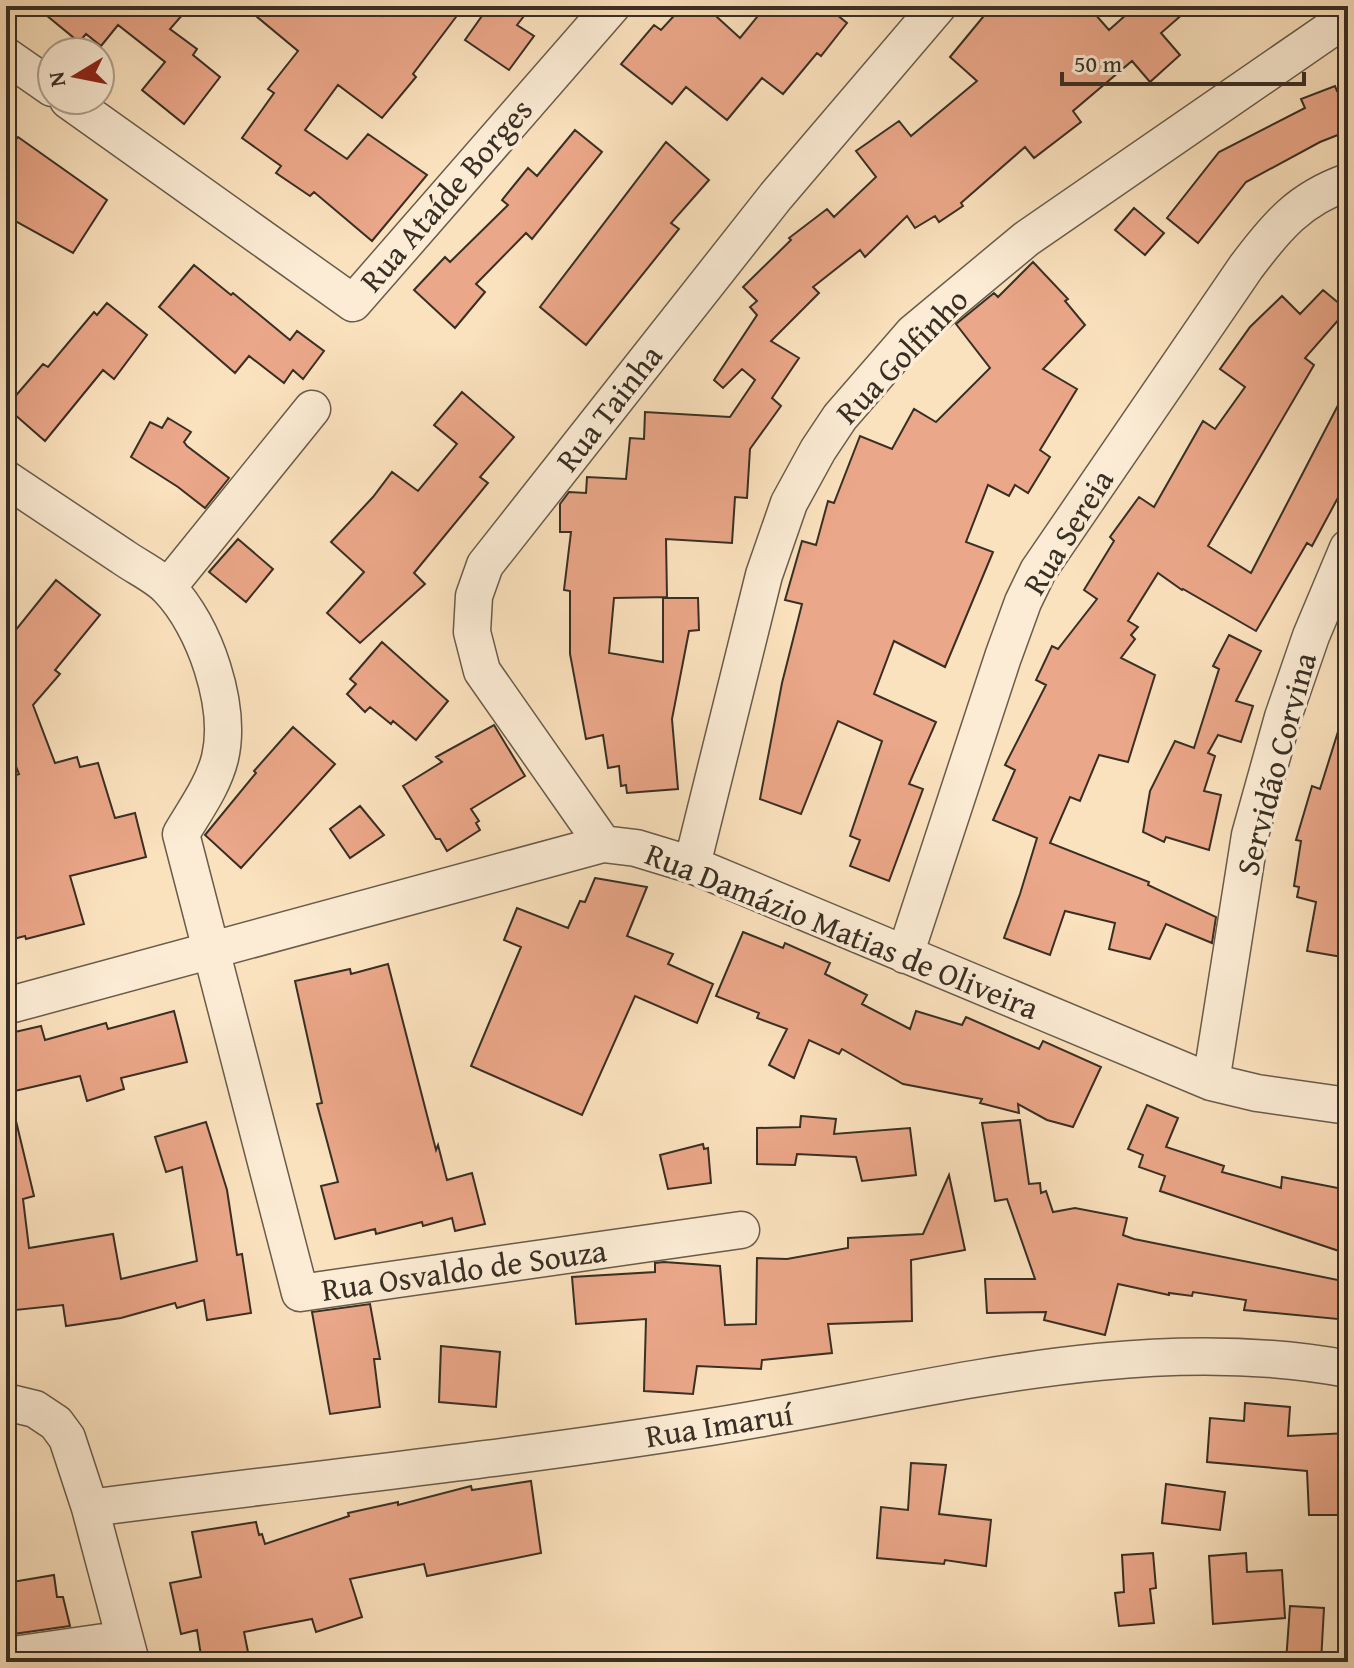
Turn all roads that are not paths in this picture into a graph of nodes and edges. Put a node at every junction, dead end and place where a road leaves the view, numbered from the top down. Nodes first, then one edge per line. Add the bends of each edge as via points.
1 (612, 6) edge
2 (938, 6) edge
3 (1348, 17) edge
4 (6, 56) edge
5 (36, 77) edge
6 (90, 116) edge
7 (1348, 182) edge
8 (312, 409) dead end
9 (6, 479) edge
10 (1348, 548) edge
11 (168, 587) junction
12 (603, 844) junction
13 (692, 865) junction
14 (211, 951) junction
15 (905, 955) junction
16 (6, 1006) edge
17 (1211, 1082) junction
18 (1348, 1106) edge
19 (741, 1230) dead end
20 (1348, 1369) edge
21 (6, 1402) edge
22 (90, 1508) junction
23 (128, 1651) edge
24 (6, 1656) edge

1 - 6 street, Rua Ataíde Borges via 353,303
2 - 12 street, Rua Tainha via 776,196 485,565 474,596 472,632 482,671
3 - 13 street, Rua Golfinho via 1015,247 913,333 840,417 789,503 764,575
4 - 5 street
7 - 15 street, Rua Sereia via 1303,204 1277,226 1038,571 1003,657
8 - 11 street
9 - 11 street
10 - 17 street, Servidão Corvina via 1283,717 1250,835
11 - 14 street via 206,650 218,688 220,758 181,834
12 - 13 street, Rua Damázio Matias de Oliveira
12 - 14 street, Rua Damázio Matias de Oliveira
13 - 15 street, Rua Damázio Matias de Oliveira
14 - 16 street, Rua Damázio Matias de Oliveira
14 - 19 street, Rua Osvaldo de Souza via 300,1293
15 - 17 street, Rua Damázio Matias de Oliveira
17 - 18 street, Rua Damázio Matias de Oliveira
20 - 22 street, Rua Imaruí via 1215,1357 1101,1362 978,1378 661,1435
21 - 22 street via 35,1409 56,1423 67,1438
22 - 23 street
23 - 24 street

